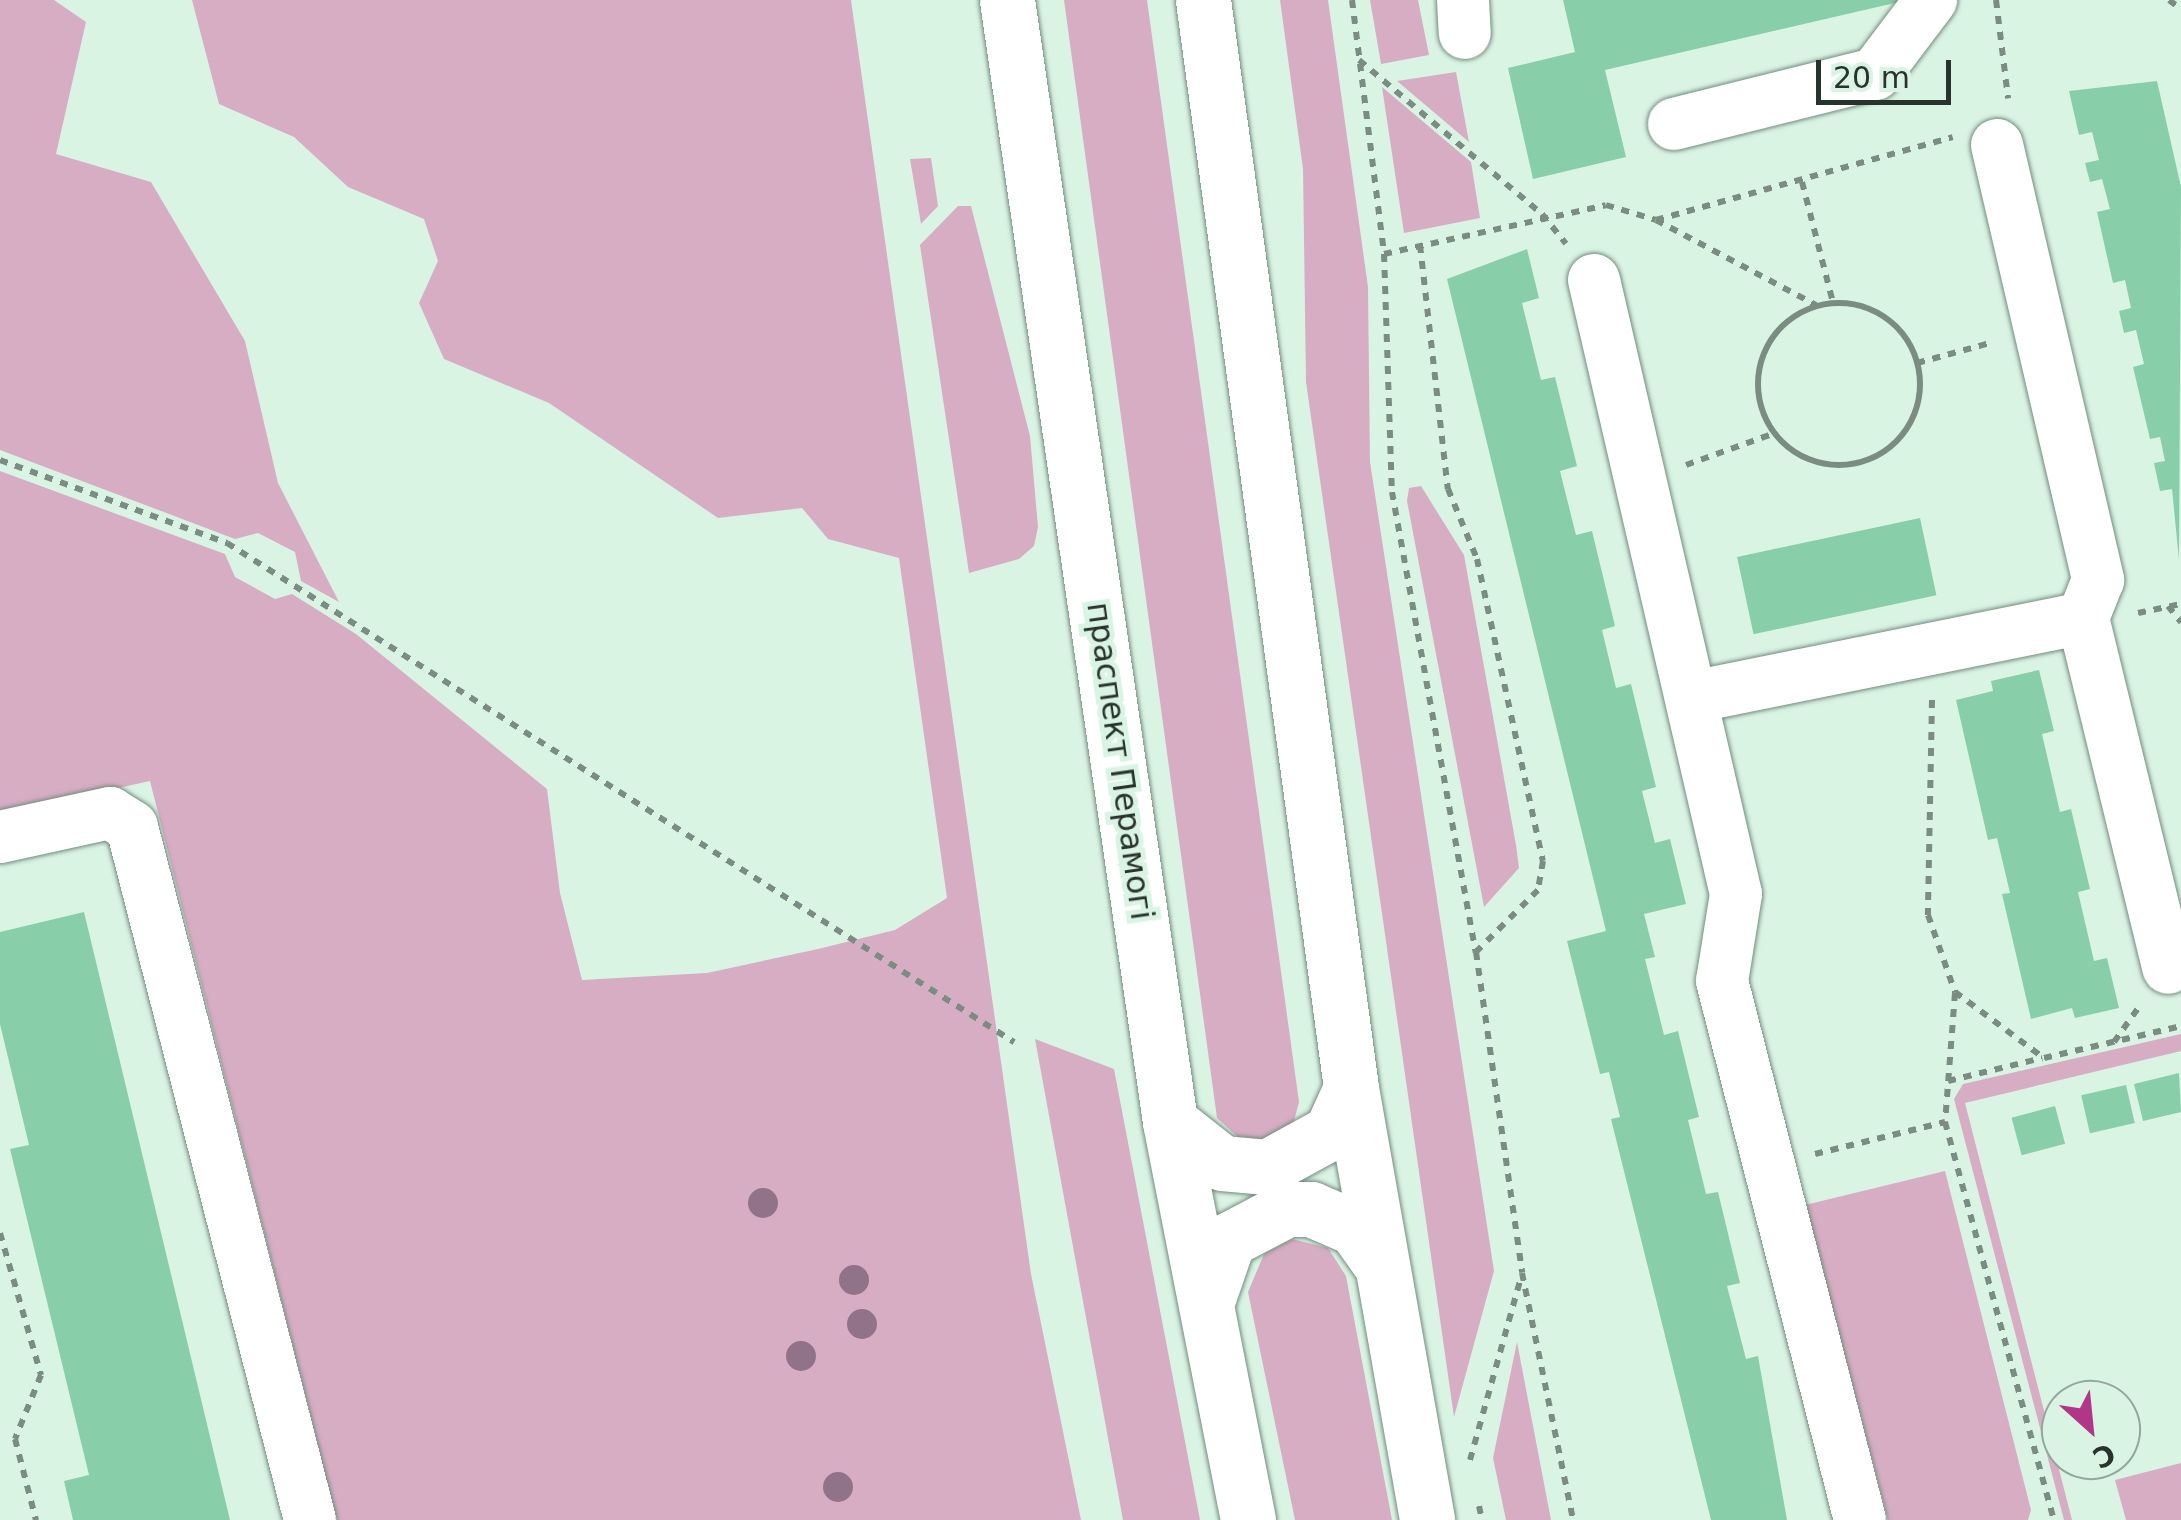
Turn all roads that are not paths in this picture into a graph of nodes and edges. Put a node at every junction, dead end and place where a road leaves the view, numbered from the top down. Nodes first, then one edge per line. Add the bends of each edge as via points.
1 (1006, 0) edge
2 (1203, 0) edge
3 (1931, 0) edge
4 (1674, 124) dead end
5 (1985, 138) road end
6 (1594, 280) dead end
7 (2082, 618) junction
8 (1692, 697) junction
9 (0, 837) edge
10 (2168, 968) dead end
11 (1351, 1088) junction
12 (1170, 1122) junction
13 (1382, 1266) junction
14 (1206, 1304) junction
15 (310, 1520) edge
16 (1248, 1520) edge
17 (1427, 1520) edge
18 (1860, 1520) edge

1 - 12 main road, праспект Перамогі
2 - 11 main road
3 - 4 lane via 1875,74
5 - 7 lane via 2040,330 2098,580
6 - 8 lane
7 - 8 lane
7 - 10 lane
8 - 18 lane via 1736,894 1722,981
9 - 15 lane via 110,814 132,827
11 - 12 main road via 1330,1132 1267,1167 1222,1163
11 - 13 main road
12 - 14 main road, праспект Перамогі
13 - 14 main road via 1363,1237 1334,1216 1287,1209 1228,1240
13 - 17 main road
14 - 16 main road, праспект Перамогі

